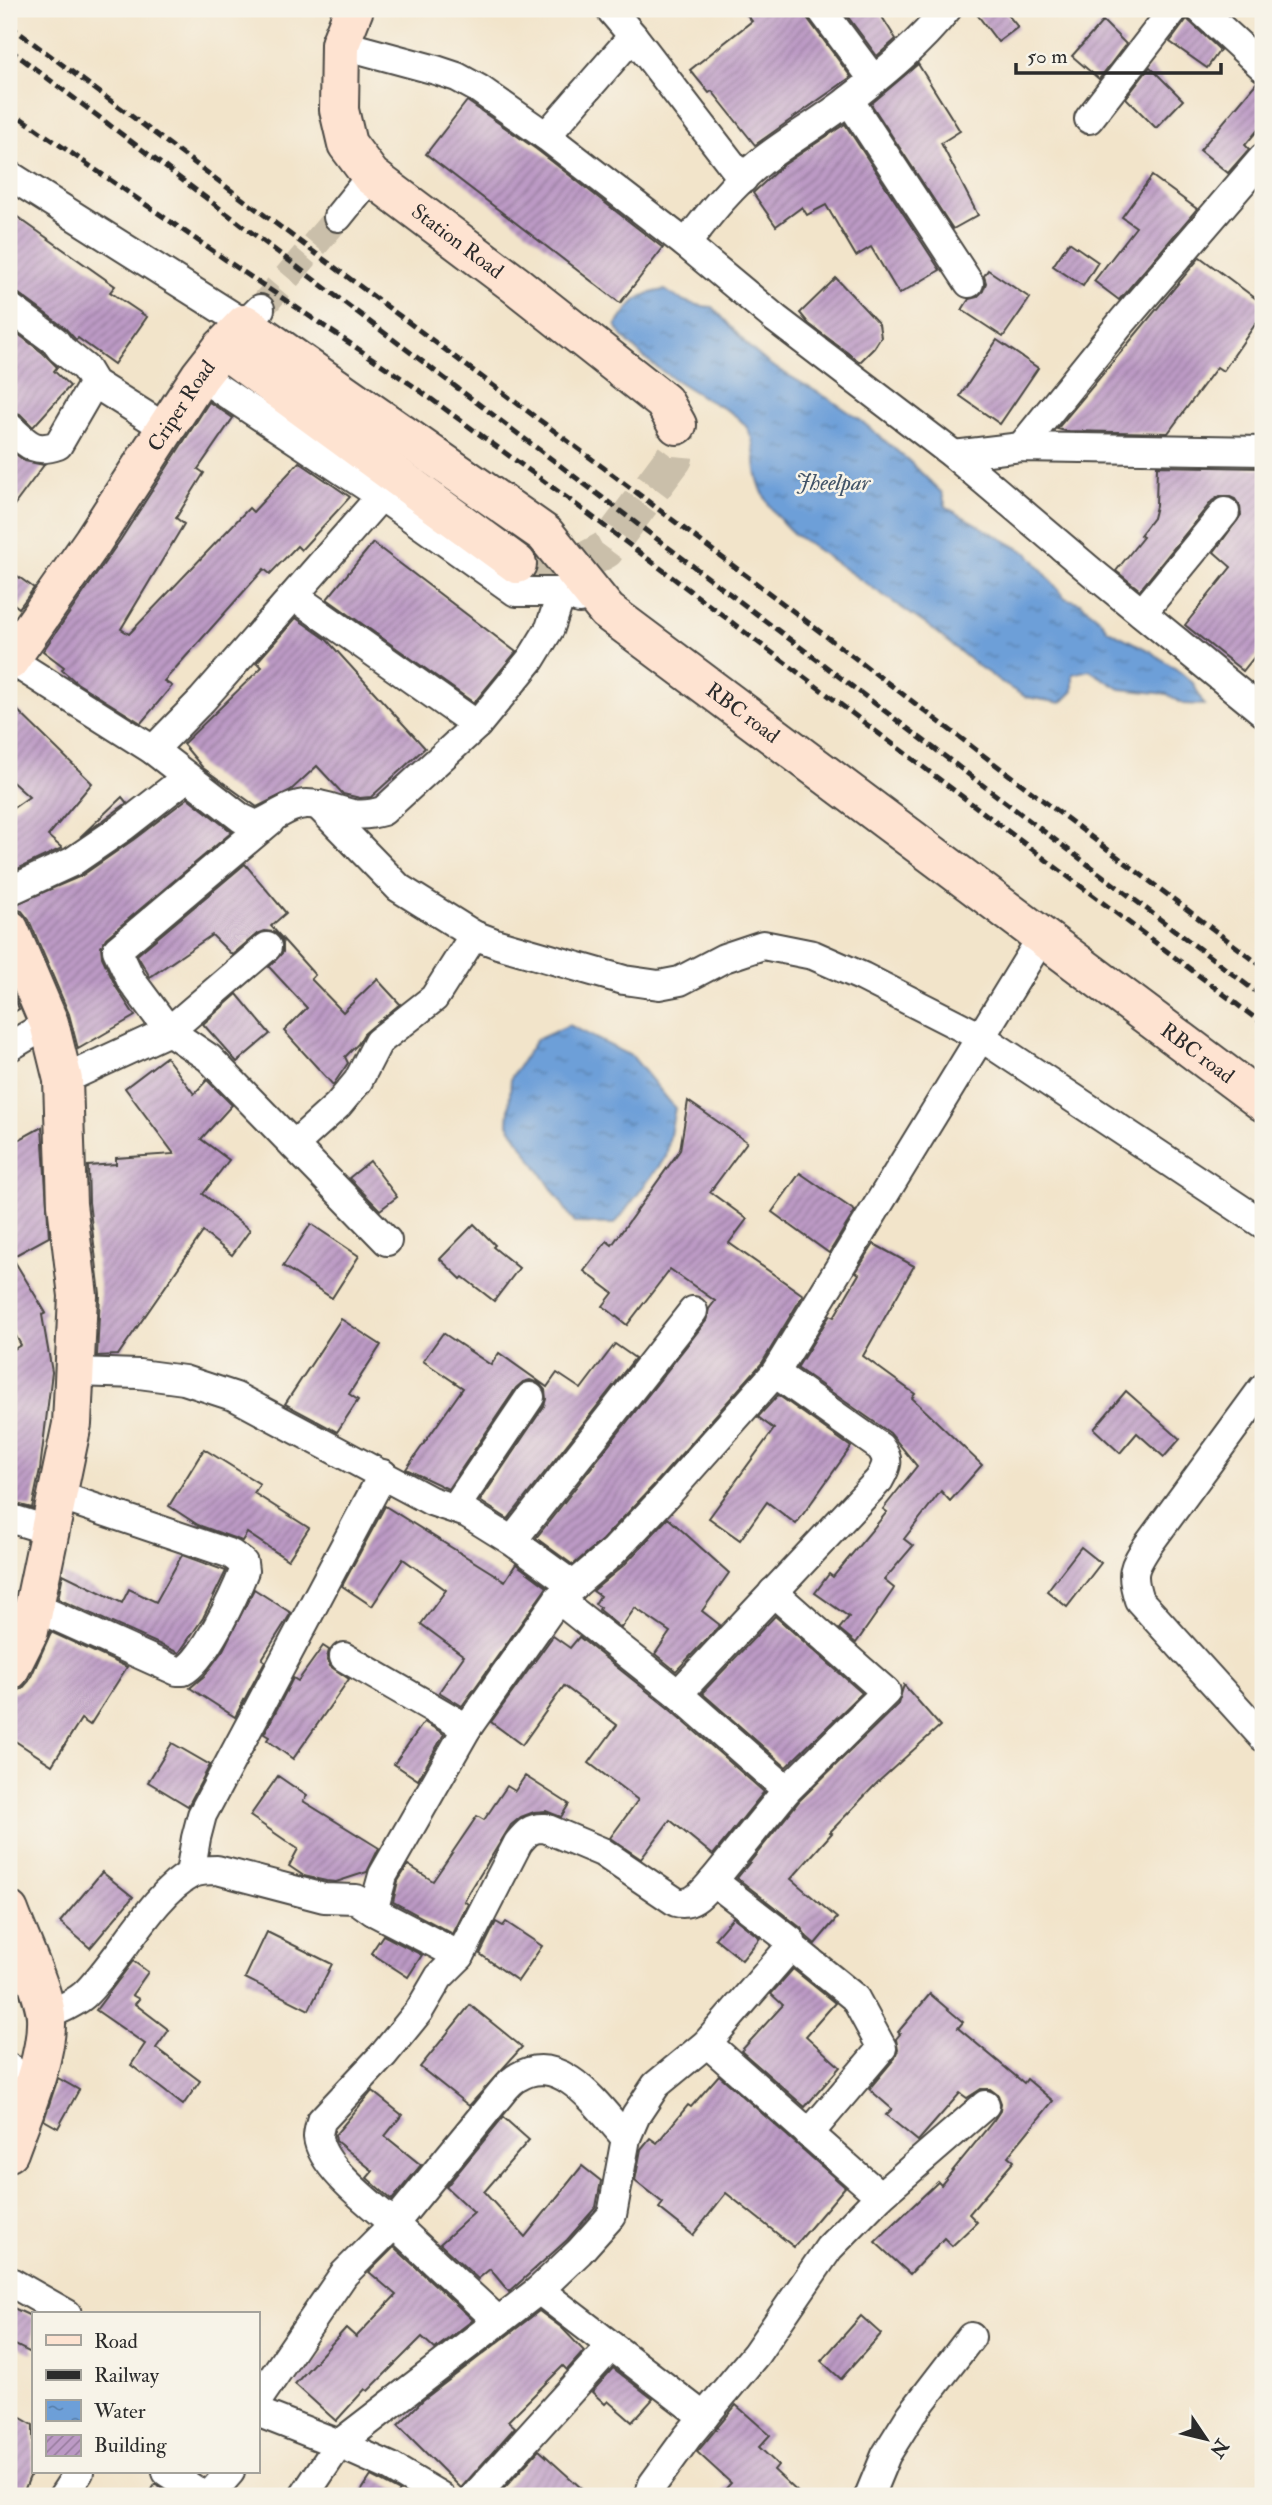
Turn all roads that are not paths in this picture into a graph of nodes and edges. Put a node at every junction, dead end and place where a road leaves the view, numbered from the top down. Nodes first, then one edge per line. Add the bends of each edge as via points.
1 (354, 9) edge
2 (610, 9) edge
3 (821, 9) edge
4 (947, 9) edge
5 (1174, 9) edge
6 (1200, 9) edge
7 (634, 36) junction
8 (340, 44) junction
9 (1263, 66) edge
10 (873, 79) junction
11 (849, 100) junction
12 (1090, 119) dead end
13 (546, 136) junction
14 (1263, 158) edge
15 (9, 175) edge
16 (371, 176) junction
17 (743, 179) junction
18 (338, 217) tunnel mouth
19 (686, 244) junction
20 (970, 283) dead end
21 (9, 307) edge
22 (232, 339) junction
23 (94, 383) junction
24 (677, 425) tunnel mouth
25 (9, 427) edge
26 (167, 429) junction
27 (1021, 447) junction
28 (1263, 451) edge
29 (954, 455) junction
30 (381, 496) junction
31 (1225, 512) dead end
32 (517, 564) tunnel mouth
33 (562, 592) junction
34 (293, 596) junction
35 (607, 611) junction
36 (1142, 613) junction
37 (9, 660) edge
38 (1263, 712) edge
39 (477, 725) junction
40 (153, 750) junction
41 (187, 777) junction
42 (318, 805) junction
43 (270, 821) junction
44 (9, 891) edge
45 (9, 929) edge
46 (474, 935) junction
47 (1042, 937) junction
48 (267, 947) dead end
49 (49, 1023) junction
50 (169, 1031) junction
51 (981, 1037) junction
52 (9, 1047) edge
53 (63, 1080) junction
54 (1263, 1102) edge
55 (295, 1145) junction
56 (1263, 1224) edge
57 (387, 1241) dead end
58 (693, 1311) dead end
59 (75, 1372) junction
60 (775, 1373) junction
61 (1263, 1388) edge
62 (530, 1397) dead end
63 (383, 1474) junction
64 (455, 1508) junction
65 (55, 1513) junction
66 (9, 1518) edge
67 (512, 1541) junction
68 (566, 1592) junction
69 (773, 1592) junction
70 (35, 1607) junction
71 (344, 1657) dead end
72 (9, 1671) edge
73 (678, 1694) junction
74 (467, 1728) junction
75 (1263, 1737) edge
76 (787, 1790) junction
77 (190, 1874) junction
78 (713, 1881) junction
79 (9, 1911) edge
80 (373, 1911) junction
81 (791, 1946) junction
82 (460, 1956) junction
83 (46, 2016) junction
84 (707, 2043) junction
85 (21, 2075) edge
86 (985, 2105) dead end
87 (809, 2134) junction
88 (626, 2138) junction
89 (9, 2152) edge
90 (880, 2196) junction
91 (394, 2224) junction
92 (9, 2281) edge
93 (539, 2290) junction
94 (63, 2312) edge
95 (498, 2320) junction
96 (971, 2337) dead end
97 (611, 2346) junction
98 (259, 2398) edge
99 (259, 2413) edge
100 (704, 2417) junction
101 (339, 2444) junction
102 (78, 2474) edge
103 (170, 2474) edge
104 (228, 2474) edge
105 (63, 2496) edge
106 (204, 2496) edge
107 (209, 2496) edge
108 (304, 2496) edge
109 (440, 2496) edge
110 (475, 2496) edge
111 (649, 2496) edge
112 (869, 2496) edge

1 - 8 street, Station Road
2 - 7 street
3 - 10 street
4 - 10 street via 912,48
5 - 12 street
6 - 9 street
7 - 13 street
7 - 17 street
8 - 13 street via 457,78
8 - 16 street, Station Road via 339,110 344,133
10 - 11 street
11 - 17 street
11 - 20 street
13 - 19 street
14 - 27 street
15 - 22 street, RBC road
16 - 18 street
16 - 24 street, Station Road via 664,402
17 - 19 street via 716,204
19 - 29 street
21 - 23 street via 55,341 85,368
22 - 26 street, Criper Road
22 - 30 street, RBC road
22 - 32 street, Criper Road
22 - 35 street via 545,534
23 - 25 street via 58,445 34,448
23 - 26 street
26 - 37 street, Criper Road
27 - 28 street
27 - 29 street
29 - 36 street
30 - 33 street, RBC road via 516,592
30 - 34 street
31 - 36 street
33 - 35 street, RBC road
33 - 39 street via 550,628 531,659
34 - 39 street
34 - 40 street
35 - 47 street, RBC road
36 - 38 street
37 - 40 street
39 - 42 street via 383,811 348,815
40 - 41 street
41 - 43 street via 241,818 256,825
41 - 44 street via 72,862
42 - 43 street via 285,810
42 - 46 street via 399,888
43 - 50 street via 117,950 131,980
45 - 49 street
46 - 51 street via 611,977 659,985 680,981 724,958 763,945 813,955
46 - 55 street via 434,998 378,1042 358,1081
47 - 51 street
47 - 54 street, RBC road
48 - 50 street
49 - 52 street
49 - 53 street
50 - 53 street
50 - 55 street via 209,1058
51 - 56 street
51 - 60 street
53 - 59 street via 67,1204 78,1296
55 - 57 street
58 - 67 street
59 - 63 street via 184,1380 236,1397
59 - 65 street via 72,1424
60 - 68 street via 613,1552
60 - 69 street via 880,1447 887,1466
61 - 75 street via 1148,1545 1135,1565 1132,1580 1139,1600
62 - 64 street
63 - 64 street via 430,1501
63 - 77 street via 202,1815
64 - 67 street
65 - 66 street
65 - 70 street
65 - 70 street via 231,1554 243,1563 244,1571 197,1661 183,1671
67 - 68 street
68 - 73 street
68 - 74 street
69 - 73 street
69 - 76 street via 886,1692
70 - 72 street
71 - 74 street
73 - 76 street
74 - 80 street via 383,1875
76 - 78 street
77 - 80 street via 217,1870 324,1898 356,1899
77 - 83 street via 155,1906 82,1998
78 - 81 street via 791,1941
78 - 82 street via 682,1904 602,1852 536,1827 518,1843
79 - 83 street
80 - 82 street
81 - 84 street
81 - 87 street via 855,1998 881,2048
82 - 91 street via 439,1977 384,2054 321,2121 318,2136 322,2150 347,2185
83 - 85 street via 43,2042
84 - 87 street
84 - 88 street via 656,2085
85 - 89 street
86 - 90 street
87 - 90 street
88 - 91 street via 569,2078 553,2070 518,2076
88 - 93 street via 612,2214
90 - 100 street via 829,2248 755,2354
91 - 95 street
91 - 98 street via 344,2274
92 - 94 street
93 - 95 street
93 - 97 street
95 - 101 street
96 - 112 street via 911,2414 886,2455
97 - 100 street
97 - 110 street
99 - 101 street
100 - 111 street via 653,2484
101 - 108 street
101 - 109 street
102 - 105 street
103 - 106 street
104 - 107 street

